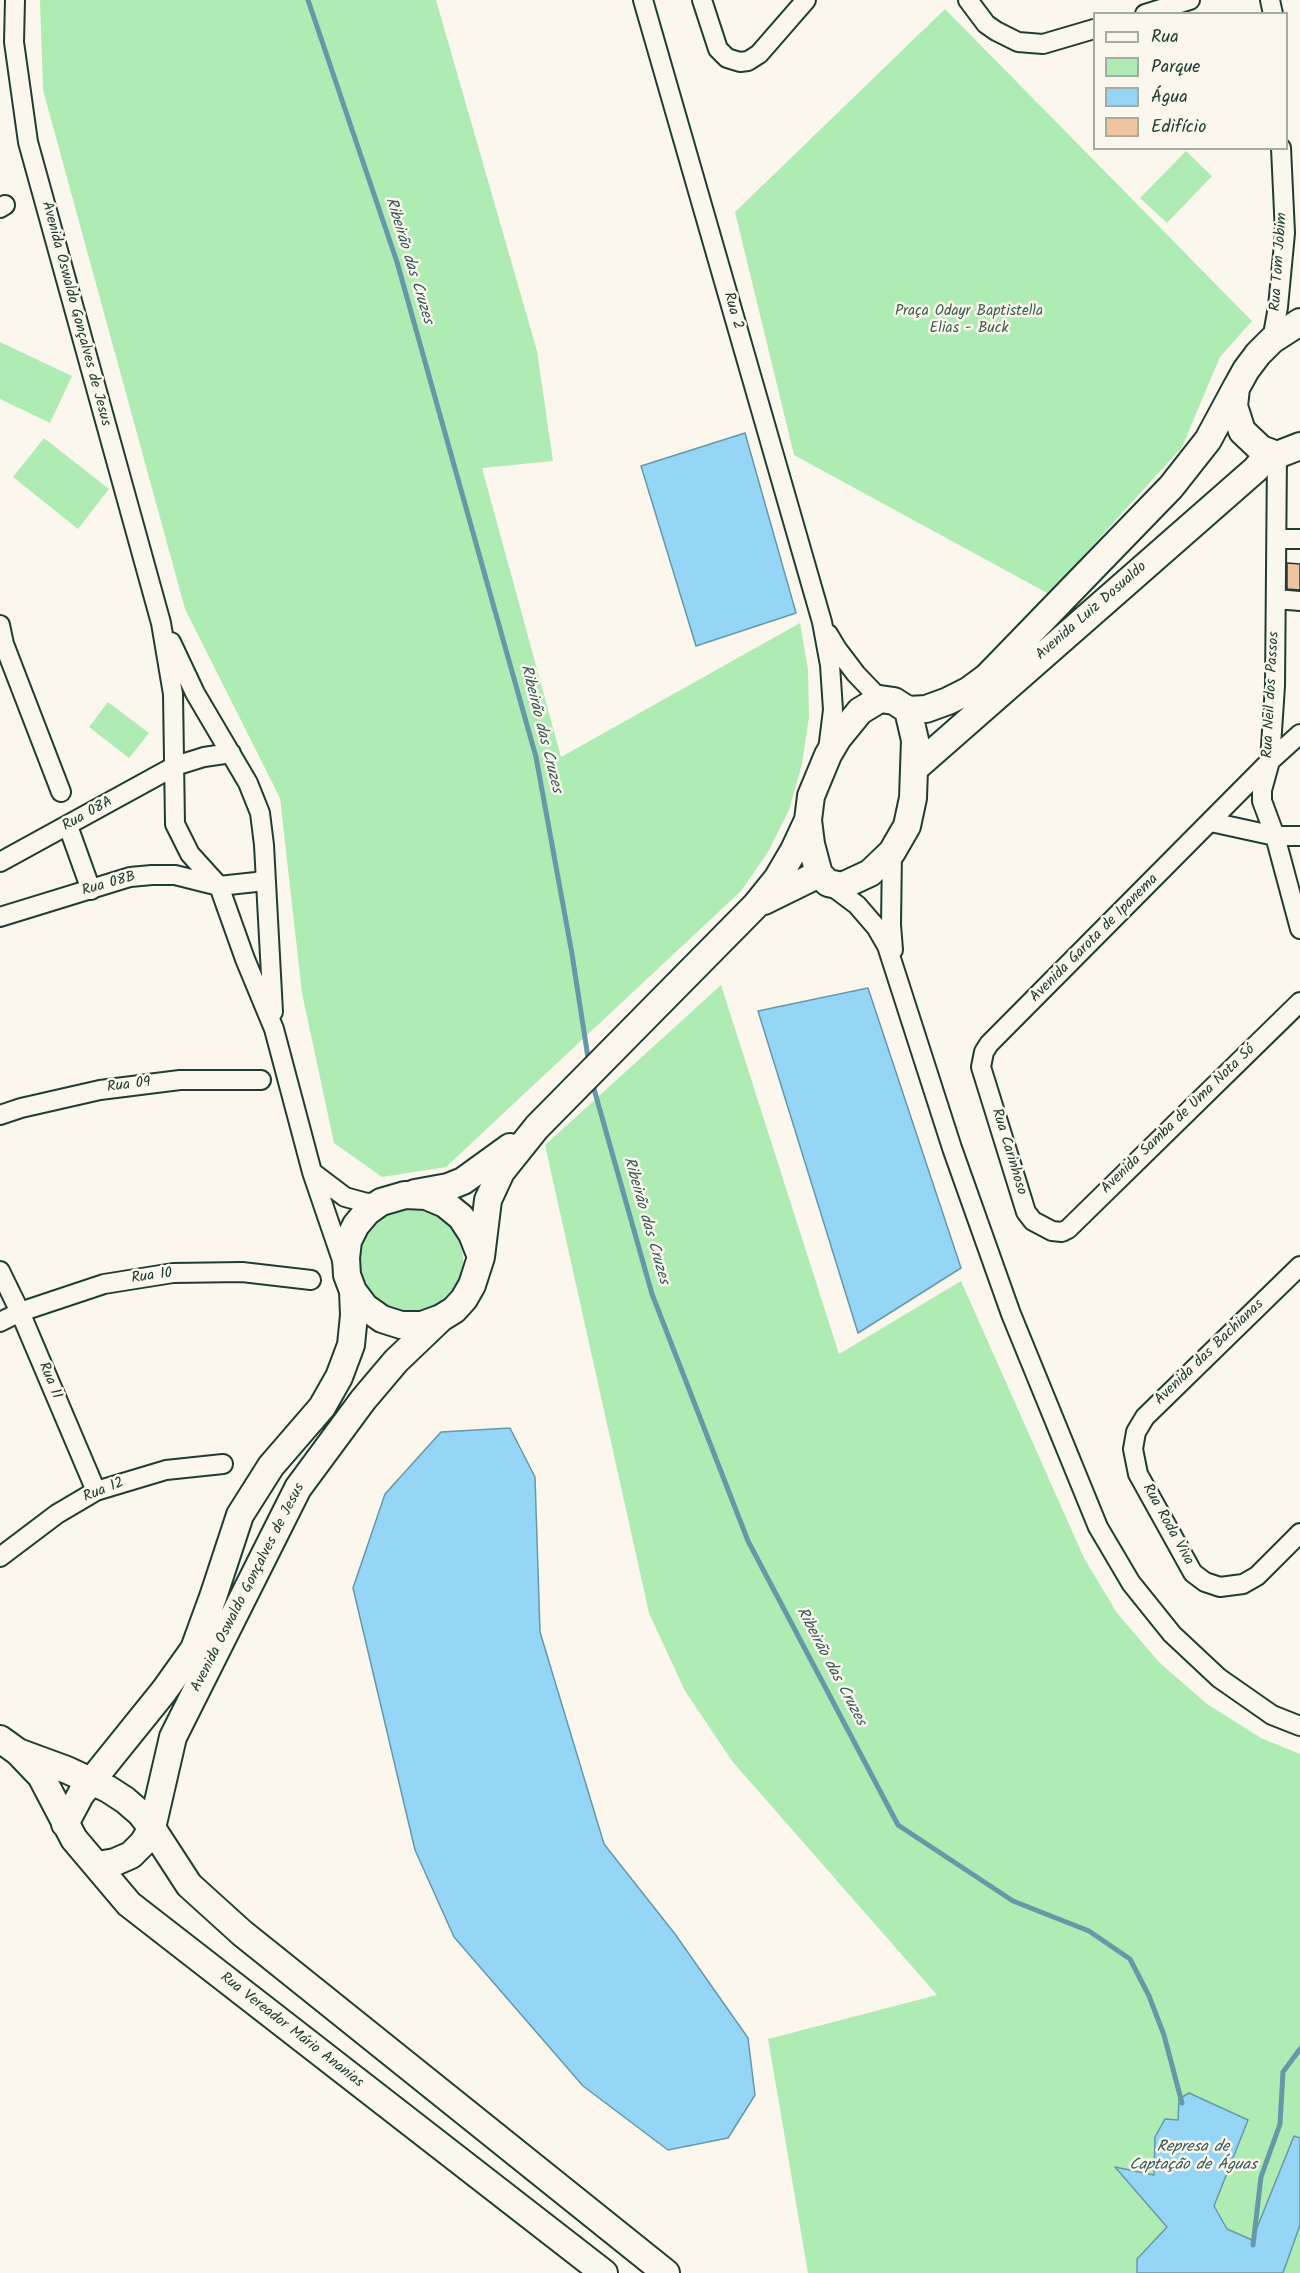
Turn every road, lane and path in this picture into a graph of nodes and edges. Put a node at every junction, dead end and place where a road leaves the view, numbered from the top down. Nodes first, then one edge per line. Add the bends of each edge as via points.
1 (15, 0) edge
2 (643, 0) edge
3 (702, 0) edge
4 (806, 0) edge
5 (968, 0) edge
6 (1190, 0) edge
7 (1151, 12) edge
8 (1093, 30) edge
9 (1288, 160) edge
10 (1292, 233) edge
11 (1300, 322) edge
12 (1272, 340) junction
13 (1236, 388) junction
14 (1282, 452) edge
15 (1276, 539) junction
16 (1300, 539) edge
17 (1276, 599) junction
18 (1300, 601) edge
19 (822, 622) junction
20 (161, 623) junction
21 (0, 625) edge
22 (2, 645) edge
23 (880, 699) junction
24 (908, 710) junction
25 (1300, 734) edge
26 (231, 753) junction
27 (828, 755) junction
28 (1270, 761) junction
29 (175, 766) junction
30 (915, 769) junction
31 (62, 792) dead end
32 (808, 820) junction
33 (1211, 822) junction
34 (69, 826) junction
35 (1275, 836) junction
36 (1300, 836) edge
37 (892, 852) junction
38 (0, 862) edge
39 (823, 878) junction
40 (265, 879) junction
41 (219, 886) junction
42 (91, 890) junction
43 (756, 906) junction
44 (0, 917) edge
45 (1300, 928) edge
46 (895, 975) junction
47 (1300, 1002) edge
48 (274, 1029) junction
49 (982, 1057) joint
50 (261, 1080) dead end
51 (0, 1115) edge
52 (537, 1127) junction
53 (312, 1172) junction
54 (405, 1195) junction
55 (381, 1202) junction
56 (1055, 1232) joint
57 (480, 1257) junction
58 (1300, 1266) edge
59 (0, 1271) edge
60 (311, 1280) dead end
61 (350, 1283) junction
62 (20, 1312) junction
63 (441, 1318) junction
64 (0, 1322) edge
65 (1133, 1449) joint
66 (223, 1464) dead end
67 (96, 1491) junction
68 (1300, 1533) edge
69 (0, 1557) edge
70 (1300, 1726) edge
71 (9, 1746) edge
72 (90, 1782) junction
73 (65, 1824) junction
74 (152, 1828) junction
75 (98, 1865) junction
76 (604, 2273) edge
77 (666, 2273) edge

1 - 20 street, Avenida Oswaldo Gonçalves de Jesus via 14,42 28,142
2 - 19 street, Rua 2
3 - 4 street via 718,49 735,62 748,61 759,54
5 - 8 street via 996,32 1018,42 1043,44
6 - 7 street
9 - 10 street, Rua Tom Jobim
10 - 12 street, Rua Tom Jobim
11 - 12 street, Avenida Luiz Dosualdo
12 - 13 street, Avenida Luiz Dosualdo via 1257,354
13 - 14 street via 1234,406 1238,423 1253,444
13 - 24 street, Avenida Luiz Dosualdo via 1208,440 1171,487 987,677 948,701
14 - 15 street, Rua Neil dos Passos
14 - 30 street, Avenida Luiz Dosualdo via 1256,469
15 - 16 street
15 - 17 street, Rua Neil dos Passos
17 - 18 street
17 - 28 street, Rua Neil dos Passos
19 - 23 street, Rua 2 via 843,657
19 - 27 street, Rua 2 via 830,665
20 - 26 street, Avenida Oswaldo Gonçalves de Jesus via 195,693
20 - 29 street, Avenida Oswaldo Gonçalves de Jesus via 173,694
21 - 22 street
22 - 31 street
23 - 24 street via 894,701
23 - 27 street via 860,711
24 - 30 street via 915,740
25 - 28 street, Avenida Garota de Ipanema
26 - 29 street, Rua 08A
26 - 40 street, Avenida Oswaldo Gonçalves de Jesus via 260,813
27 - 32 street via 811,796
28 - 33 street, Avenida Garota de Ipanema
28 - 35 street, Rua Neil dos Passos via 1262,801
29 - 34 street, Rua 08A
29 - 41 street, Avenida Oswaldo Gonçalves de Jesus via 175,824 190,854
30 - 37 street via 907,825
32 - 39 street via 811,844
32 - 43 street via 777,879
33 - 35 street
33 - 49 street, Avenida Garota de Ipanema via 990,1044
34 - 38 street, Rua 08A
34 - 42 street
35 - 36 street
35 - 45 street, Rua Neil dos Passos
37 - 39 street via 882,864 856,881 842,886
37 - 46 street
39 - 43 street
39 - 46 street via 857,905 876,927 887,946
40 - 41 street
40 - 48 street, Avenida Oswaldo Gonçalves de Jesus
41 - 42 street, Rua 08B via 175,875 152,874
41 - 48 street, Avenida Oswaldo Gonçalves de Jesus
42 - 44 street, Rua 08B
43 - 52 street
46 - 70 street via 1011,1314 1098,1527 1131,1583 1172,1634 1219,1678 1272,1715
47 - 56 street, Avenida Samba de Uma Nota Só via 1068,1229
48 - 53 street, Avenida Oswaldo Gonçalves de Jesus
49 - 56 street, Rua Carinhoso via 981,1067 1026,1212 1032,1221
50 - 51 street, Rua 09 via 180,1080 100,1090
52 - 54 street via 463,1181
52 - 57 street via 501,1172 488,1200
53 - 55 street via 345,1197
53 - 61 street, Avenida Oswaldo Gonçalves de Jesus
54 - 55 street
54 - 57 street via 426,1196 461,1217
55 - 61 street via 367,1212 348,1241 345,1258
57 - 63 street via 464,1299
58 - 65 street, Avenida das Bachianas via 1145,1417
59 - 62 street, Rua 11
60 - 62 street, Rua 10 via 242,1272 173,1273 104,1284
61 - 63 street via 365,1307 382,1319 401,1325 422,1325
61 - 72 street, Avenida Oswaldo Gonçalves de Jesus via 354,1315 351,1345 339,1377 322,1407 272,1467 240,1515 194,1649
62 - 64 street, Rua 10
62 - 67 street, Rua 11
63 - 74 street, Avenida Oswaldo Gonçalves de Jesus via 363,1400 298,1488 173,1737
65 - 68 street, Rua Roda Viva via 1138,1474 1193,1573 1205,1582 1220,1587 1250,1580
66 - 67 street, Rua 12 via 166,1470
67 - 69 street, Rua 12 via 57,1514
71 - 72 street, Rua Vereador Mário Ananias
71 - 73 street, Rua Vereador Mário Ananias via 41,1776
72 - 73 street
72 - 74 street via 125,1800
73 - 75 street, Rua Vereador Mário Ananias
74 - 75 street via 130,1855
74 - 77 street via 189,1885 242,1933
75 - 76 street, Rua Vereador Mário Ananias via 129,1904

